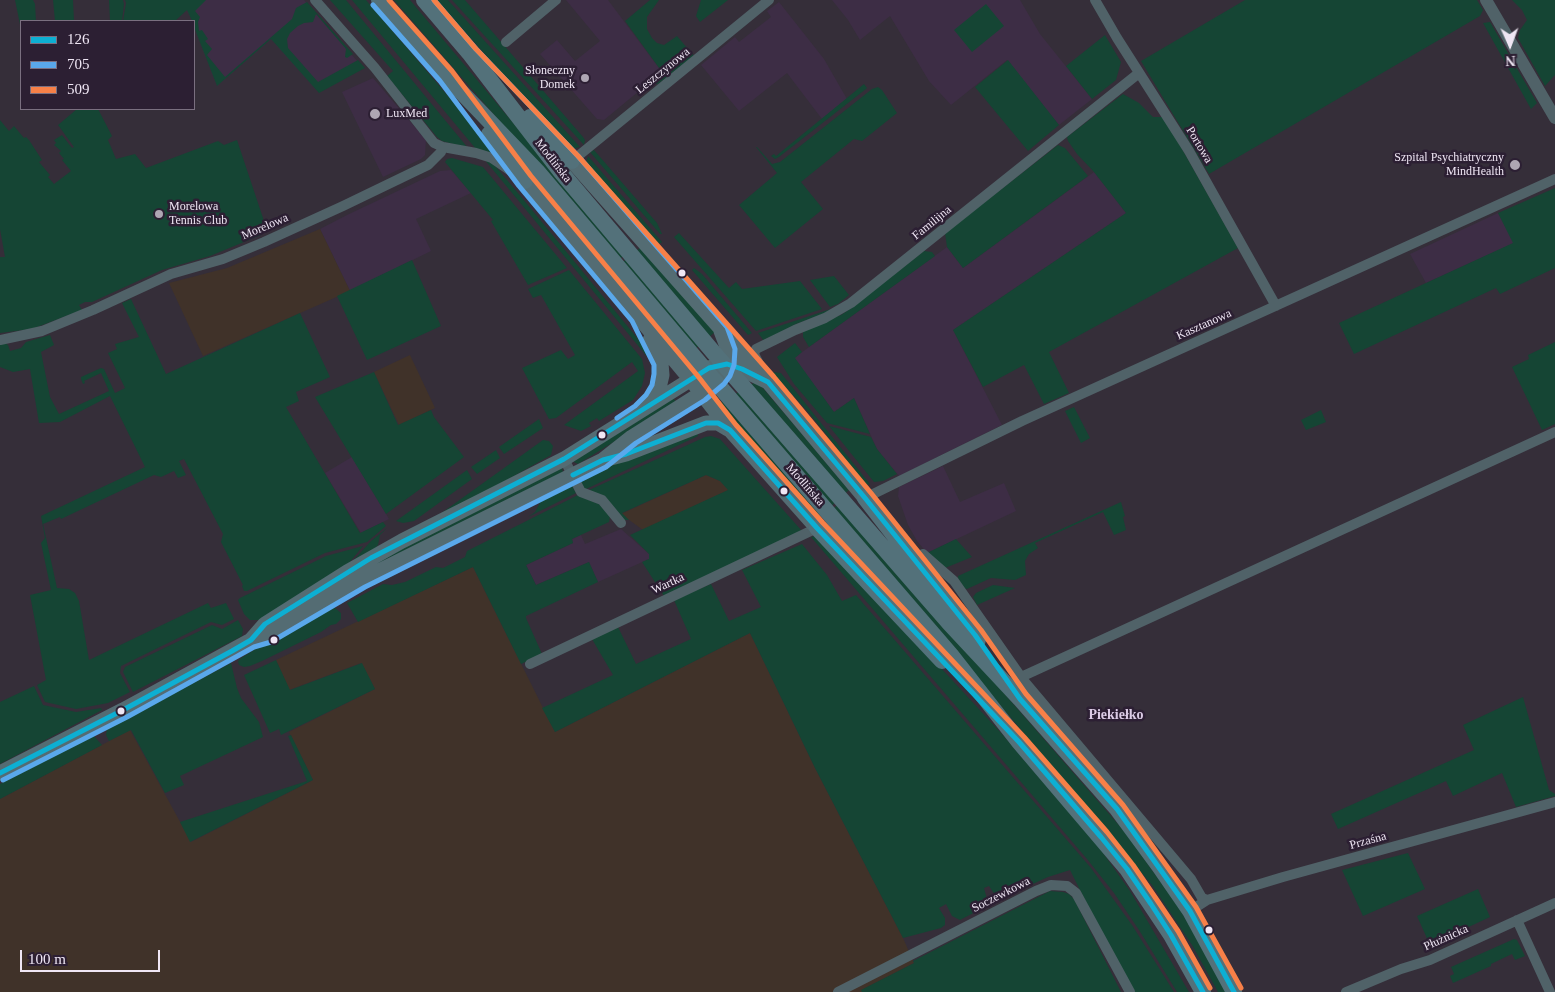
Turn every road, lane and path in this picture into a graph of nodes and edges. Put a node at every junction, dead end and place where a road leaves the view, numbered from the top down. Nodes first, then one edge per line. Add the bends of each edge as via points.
1 (315, 0) edge
2 (379, 0) edge
3 (424, 0) edge
4 (556, 0) edge
5 (770, 0) edge
6 (1095, 0) edge
7 (1486, 0) edge
8 (506, 42) dead end
9 (470, 54) junction
10 (1139, 73) junction
11 (446, 76) junction
12 (1555, 118) edge
13 (443, 147) junction
14 (572, 161) junction
15 (1555, 179) edge
16 (525, 181) junction
17 (1276, 306) junction
18 (638, 317) junction
19 (721, 330) junction
20 (0, 340) edge
21 (727, 364) junction
22 (691, 380) junction
23 (768, 382) junction
24 (700, 394) junction
25 (640, 412) junction
26 (730, 430) junction
27 (1555, 432) edge
28 (564, 459) junction
29 (603, 460) junction
30 (572, 475) junction
31 (865, 498) junction
32 (621, 523) dead end
33 (818, 528) junction
34 (923, 554) dead end
35 (251, 640) junction
36 (530, 664) dead end
37 (1021, 677) junction
38 (1020, 699) junction
39 (1019, 742) junction
40 (0, 773) edge
41 (1555, 802) edge
42 (1207, 900) junction
43 (1555, 903) edge
44 (1190, 911) junction
45 (1517, 920) junction
46 (838, 992) edge
47 (1130, 992) edge
48 (1203, 992) edge
49 (1234, 992) edge
50 (1346, 992) edge
51 (1550, 992) edge

1 - 13 street via 434,142
2 - 11 main road, Modlińska
3 - 9 main road, Modlińska
4 - 8 street
5 - 14 street, Leszczynowa
6 - 10 street, Portowa
7 - 12 street
9 - 14 main road
9 - 38 main road, Modlińska via 561,172 714,353
10 - 17 street, Portowa via 1189,151
10 - 23 street, Familijna via 851,303 756,349 754,354
11 - 16 main road
11 - 39 main road, Modlińska via 538,172 951,655
13 - 16 street via 492,158
13 - 20 street, Morelowa via 428,165 264,242 171,274 42,330
14 - 19 main road, Modlińska
15 - 17 street, Kasztanowa
16 - 18 main road, Modlińska
17 - 31 street, Kasztanowa via 1015,424
18 - 22 main road, Modlińska
18 - 25 main road via 661,363 662,375 652,400
19 - 21 main road via 728,349
19 - 23 main road, Modlińska
21 - 22 main road via 709,368
21 - 23 main road
21 - 24 main road via 722,376
22 - 24 main road, Modlińska
22 - 25 main road
23 - 31 main road
24 - 26 main road, Modlińska
24 - 29 main road via 632,437
25 - 28 main road
26 - 29 main road via 706,423
26 - 33 main road, Modlińska
27 - 37 street
28 - 30 street
28 - 35 main road via 371,558 265,624
29 - 30 main road
30 - 32 street via 581,492 602,500
30 - 35 main road via 361,580 268,635
31 - 38 main road via 975,635
33 - 36 street, Wartka
33 - 39 main road
34 - 37 street via 954,581
35 - 40 main road
37 - 42 street via 1191,879 1202,898
38 - 44 main road, Modlińska via 1117,809
39 - 48 main road, Modlińska via 1127,869 1171,935
41 - 42 street, Przaśna
42 - 44 street, Przaśna
43 - 45 street, Płużnicka
44 - 49 main road, Modlińska
45 - 50 street, Płużnicka via 1430,960
45 - 51 street
46 - 47 street, Soczewkowa via 1051,885 1067,886 1076,893

